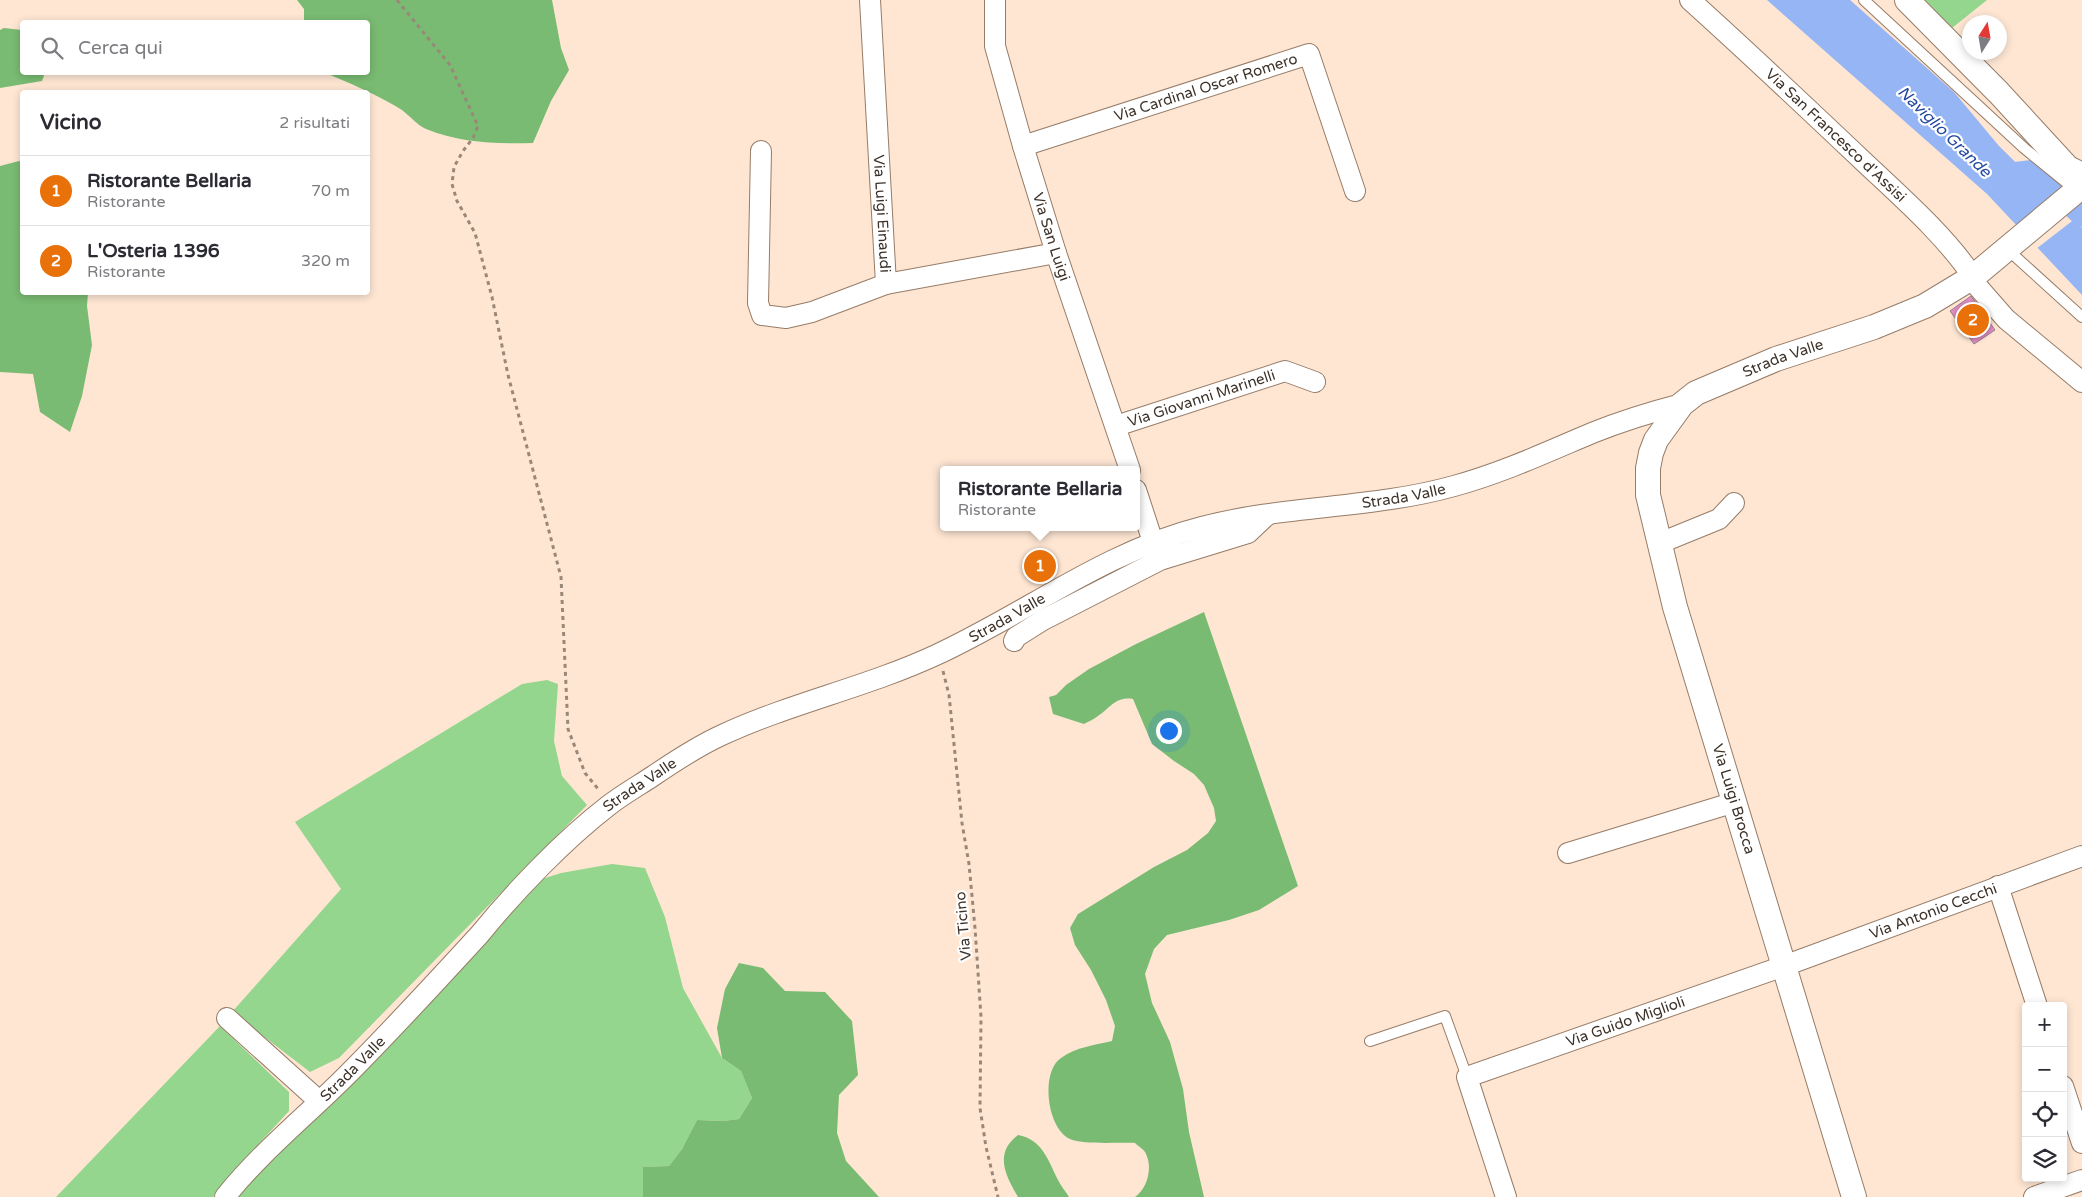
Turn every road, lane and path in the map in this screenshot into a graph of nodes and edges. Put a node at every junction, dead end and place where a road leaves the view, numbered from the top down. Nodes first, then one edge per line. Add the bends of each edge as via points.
1 (397, 0) edge
2 (870, 0) edge
3 (995, 0) edge
4 (1690, 0) edge
5 (1864, 0) edge
6 (1907, 0) edge
7 (1023, 146) junction
8 (761, 151) dead end
9 (2079, 187) edge
10 (1355, 191) dead end
11 (2012, 246) junction
12 (1056, 253) junction
13 (1972, 278) junction
14 (886, 284) junction
15 (2082, 317) edge
16 (1315, 382) dead end
17 (2082, 382) edge
18 (1682, 404) junction
19 (1116, 426) junction
20 (1129, 466) edge
21 (1140, 502) edge
22 (1734, 503) dead end
23 (1267, 515) junction
24 (1153, 542) junction
25 (1660, 543) junction
26 (1014, 641) dead end
27 (938, 654) junction
28 (1735, 802) junction
29 (610, 805) junction
30 (1568, 853) dead end
31 (2082, 856) edge
32 (1998, 886) junction
33 (1784, 966) junction
34 (2036, 1002) edge
35 (227, 1018) dead end
36 (1370, 1041) dead end
37 (1467, 1077) junction
38 (2065, 1092) edge
39 (319, 1101) junction
40 (2082, 1143) edge
41 (2082, 1180) edge
42 (225, 1197) edge
43 (998, 1197) edge
44 (1506, 1197) edge
45 (1854, 1197) edge
46 (2034, 1197) edge

1 - 29 path via 450,65 478,126 454,167 452,184 457,201 475,233 508,375 562,577 568,729 585,773
2 - 14 street, Via Luigi Einaudi
3 - 7 street, Via San Luigi via 995,46
4 - 13 street, Via San Francesco d'Assisi via 1906,201 1963,263
5 - 9 lane via 2024,148 2068,184
6 - 9 street via 2068,168
7 - 10 street, Via Cardinal Oscar Romero via 1309,54
7 - 12 street, Via San Luigi
8 - 14 street via 758,303 762,315 786,318 812,312
9 - 11 street, Strada Valle
11 - 13 street, Strada Valle
11 - 15 lane
12 - 14 street, Via Luigi Einaudi
12 - 19 street, Via San Luigi
13 - 17 street, Via San Francesco d'Assisi via 2006,319
13 - 18 street, Strada Valle via 1925,306 1874,327 1776,359 1696,393
16 - 19 street, Via Giovanni Marinelli via 1285,371
18 - 23 street, Strada Valle via 1643,414 1517,465 1452,487 1396,499
18 - 25 street, Via Luigi Brocca via 1656,440 1648,468 1648,496
19 - 20 street, Via San Luigi
21 - 24 street
22 - 25 street via 1719,519
23 - 24 street, Strada Valle via 1202,527
23 - 26 street via 1248,533 1160,560 1043,620
24 - 27 street, Strada Valle via 1079,576
25 - 28 street, Via Luigi Brocca
27 - 29 street, Strada Valle via 720,736 676,760
27 - 43 path, Via Ticino via 949,695 975,928 981,1018 980,1108
28 - 30 street
28 - 33 street, Via Luigi Brocca
29 - 39 street, Strada Valle via 563,846 498,912 391,1029
31 - 32 street, Via Antonio Cecchi
32 - 33 street, Via Antonio Cecchi
32 - 34 street
33 - 37 street, Via Guido Miglioli
33 - 45 street, Via Luigi Brocca
35 - 39 street
36 - 37 lane via 1445,1016
37 - 44 street
38 - 40 street
39 - 42 street, Strada Valle
41 - 46 street

